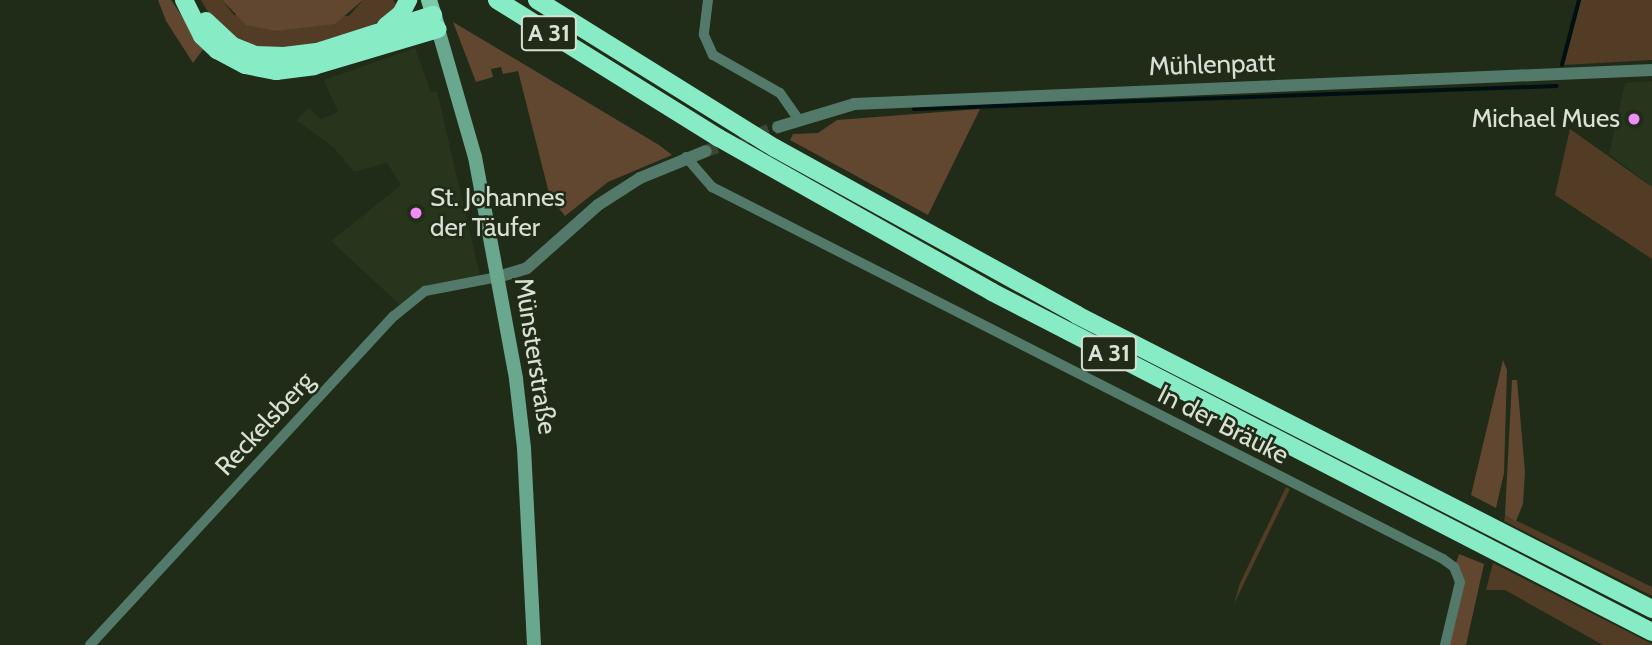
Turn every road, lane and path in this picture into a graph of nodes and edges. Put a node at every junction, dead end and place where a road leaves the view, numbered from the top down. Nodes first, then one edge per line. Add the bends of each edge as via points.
1 (184, 0) edge
2 (195, 0) edge
3 (408, 0) edge
4 (497, 0) edge
5 (537, 0) edge
6 (708, 0) edge
7 (433, 15) edge
8 (367, 35) junction
9 (1652, 70) edge
10 (798, 120) junction
11 (778, 127) tunnel mouth
12 (706, 151) tunnel mouth
13 (686, 157) junction
14 (498, 277) junction
15 (1652, 609) edge
16 (1652, 632) edge
17 (90, 645) edge
18 (534, 645) edge
19 (1445, 645) edge

1 - 7 highway via 202,36 217,50 244,65 276,71 314,66
2 - 8 highway via 211,30 255,55 317,52
3 - 8 highway via 393,23
4 - 16 highway, A 31 via 719,138 992,292
5 - 15 highway, A 31 via 775,148 1077,314
6 - 10 street via 704,35 713,55 779,93 790,102
7 - 8 highway
7 - 14 main road, Münsterstraße via 475,157
9 - 10 street, Mühlenpatt via 960,97 854,104
10 - 11 street, Mühlenpatt
12 - 13 street
13 - 14 street via 597,205 527,268
13 - 19 street, In der Bräuke via 712,187 1443,559 1454,567 1460,582
14 - 17 street, Reckelsberg via 425,291 394,316
14 - 18 main road, Münsterstraße via 524,448

